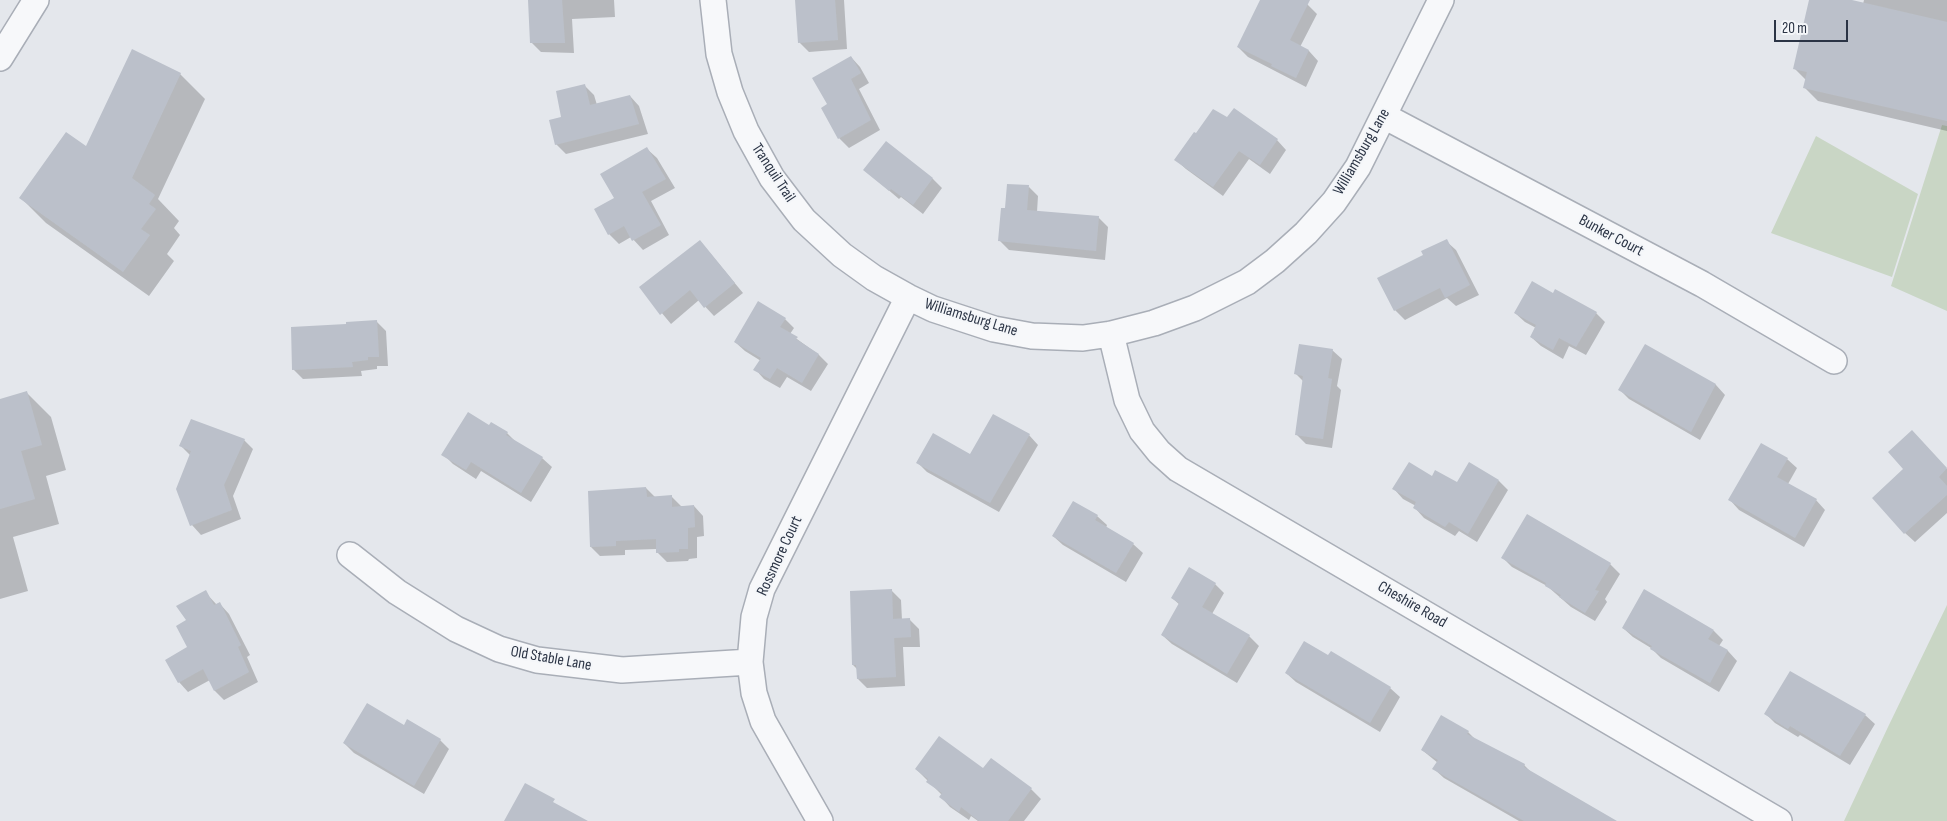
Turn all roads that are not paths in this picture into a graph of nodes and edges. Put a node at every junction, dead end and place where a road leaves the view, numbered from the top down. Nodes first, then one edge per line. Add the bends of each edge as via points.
1 (36, 0) edge
2 (713, 0) edge
3 (1441, 0) edge
4 (0, 58) edge
5 (1384, 116) junction
6 (908, 297) junction
7 (1111, 334) junction
8 (1834, 361) dead end
9 (350, 555) dead end
10 (750, 662) junction
11 (820, 821) edge
12 (1779, 821) edge

1 - 4 street
2 - 6 street, Tranquil Trail via 719,54 730,92 746,131 772,178 804,220 842,255
3 - 5 street, Williamsburg Lane
5 - 7 street, Williamsburg Lane via 1358,167 1334,202 1276,261 1247,282 1195,308
5 - 8 street, Bunker Court via 1702,284
6 - 7 street, Williamsburg Lane via 994,329 1082,338
6 - 10 street, Rossmore Court via 762,589 754,617
7 - 12 street, Cheshire Road via 1127,400 1142,431 1178,469
9 - 10 street, Old Stable Lane via 396,592 456,629 499,649 537,660 622,670
10 - 11 street, Rossmore Court via 754,693 763,721

